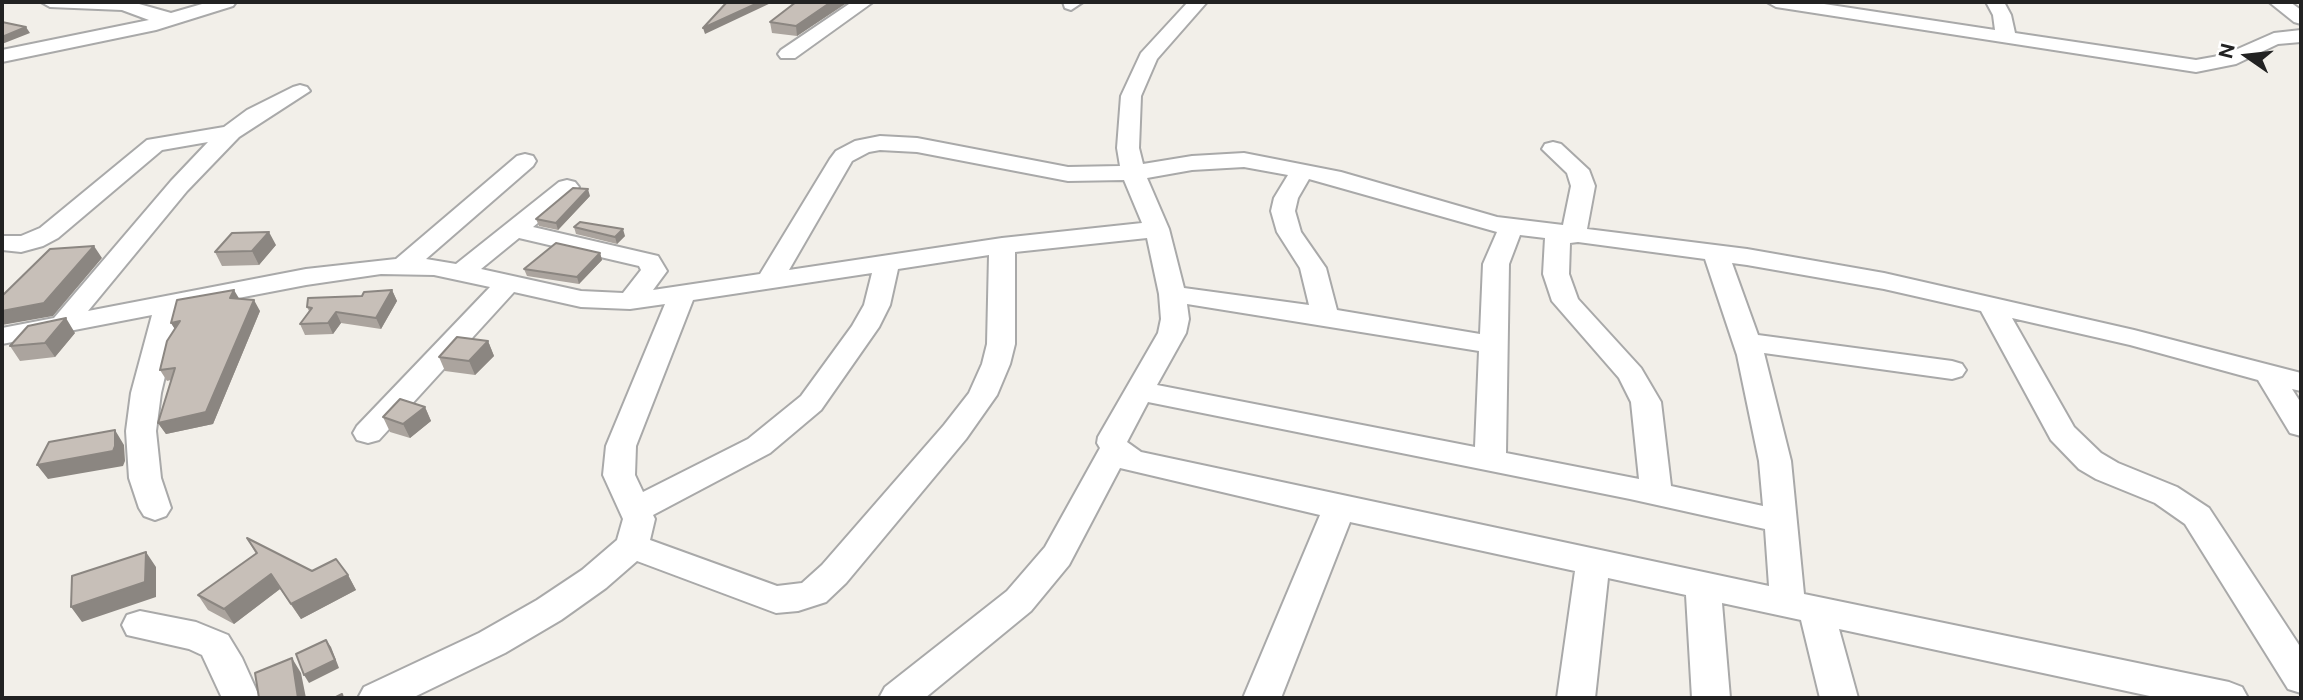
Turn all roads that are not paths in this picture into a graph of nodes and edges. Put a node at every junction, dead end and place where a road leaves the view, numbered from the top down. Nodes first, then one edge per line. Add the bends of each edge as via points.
1 (50, 2) edge
2 (227, 2) edge
3 (864, 2) edge
4 (1198, 2) edge
5 (1776, 2) edge
6 (1995, 2) edge
7 (2278, 2) edge
8 (2301, 18) edge
9 (174, 19) junction
10 (2301, 36) edge
11 (2006, 37) junction
12 (788, 54) dead end
13 (2, 56) edge
14 (300, 91) dead end
15 (231, 132) junction
16 (1553, 149) dead end
17 (525, 162) dead end
18 (1303, 170) junction
19 (1133, 173) junction
20 (567, 187) dead end
21 (1511, 227) junction
22 (1157, 229) junction
23 (514, 230) junction
24 (1565, 235) junction
25 (2, 243) edge
26 (1002, 246) junction
27 (1716, 253) junction
28 (887, 262) junction
29 (404, 265) junction
30 (461, 273) junction
31 (769, 281) junction
32 (508, 283) junction
33 (682, 294) junction
34 (1172, 294) junction
35 (630, 301) junction
36 (169, 303) junction
37 (1990, 305) junction
38 (1325, 316) junction
39 (63, 324) junction
40 (2, 336) edge
41 (1747, 342) junction
42 (1495, 345) junction
43 (1952, 370) dead end
44 (2268, 373) junction
45 (2301, 383) edge
46 (1139, 391) junction
47 (2301, 426) edge
48 (368, 433) dead end
49 (1115, 449) junction
50 (1490, 461) junction
51 (1656, 494) junction
52 (155, 508) dead end
53 (1339, 508) junction
54 (635, 510) junction
55 (1780, 521) junction
56 (632, 546) junction
57 (1594, 563) junction
58 (1703, 586) junction
59 (1802, 608) junction
60 (140, 625) dead end
61 (2301, 678) edge
62 (2176, 692) edge
63 (241, 698) edge
64 (377, 698) edge
65 (898, 698) edge
66 (1262, 698) edge
67 (1576, 698) edge
68 (1711, 698) edge
69 (1839, 698) edge
70 (2229, 698) edge

1 - 9 street via 124,5
2 - 9 street
3 - 12 street
4 - 19 street via 1167,35 1139,75 1131,96 1128,148
5 - 11 street
6 - 11 street
7 - 8 street
9 - 13 street
10 - 11 street via 2274,39 2229,60 2196,66
14 - 15 street
15 - 25 street via 155,145 49,233 21,244
15 - 39 street via 179,186
16 - 24 street via 1577,170 1583,186
17 - 29 street
18 - 19 street via 1244,160
18 - 21 street
18 - 38 street via 1283,211 1289,232 1313,268
19 - 22 street
19 - 31 street via 1068,173 917,145 863,146 838,164
20 - 23 street
21 - 24 street
21 - 42 street via 1496,264
22 - 26 street
22 - 34 street
23 - 30 street
23 - 35 street via 649,261 654,271
24 - 27 street
24 - 51 street via 1556,274 1565,301 1631,374 1646,402
26 - 28 street
26 - 56 street via 1001,344 982,396 814,593 776,600
27 - 37 street via 1884,281
27 - 41 street
28 - 31 street
28 - 54 street via 877,305 811,403 759,446
29 - 30 street
29 - 36 street via 306,277
30 - 32 street
31 - 33 street
32 - 35 street via 581,299
32 - 48 street
33 - 35 street
33 - 54 street via 621,446 619,475
34 - 38 street
34 - 46 street via 1172,333
36 - 39 street
36 - 52 street via 141,431 145,478
37 - 44 street
37 - 61 street via 2062,433 2090,461 2166,495 2197,516
38 - 42 street
39 - 40 street
41 - 43 street
41 - 55 street via 1773,451
42 - 50 street
44 - 45 street
44 - 47 street
46 - 49 street via 1113,437
46 - 50 street
49 - 53 street via 1132,461
49 - 65 street via 1042,576 1020,601
50 - 51 street
51 - 55 street
53 - 57 street
53 - 66 street
54 - 56 street via 639,519
55 - 59 street
56 - 64 street via 594,579 492,643
57 - 58 street
57 - 67 street
58 - 59 street
58 - 68 street
59 - 62 street
59 - 69 street
60 - 63 street via 196,636 215,645
62 - 70 street

